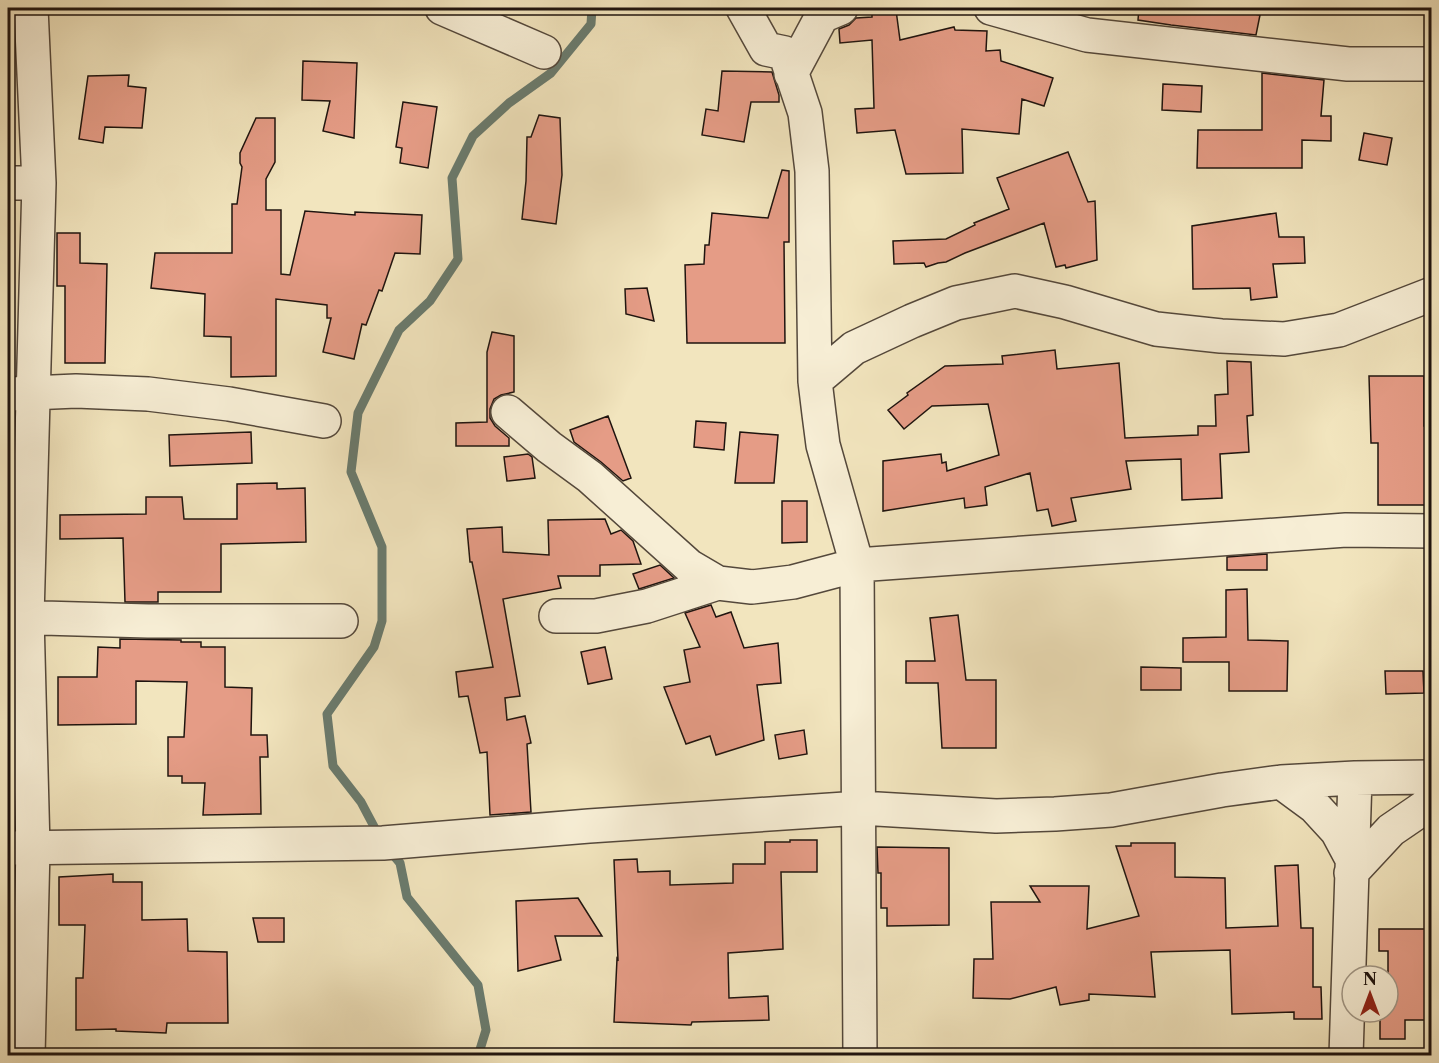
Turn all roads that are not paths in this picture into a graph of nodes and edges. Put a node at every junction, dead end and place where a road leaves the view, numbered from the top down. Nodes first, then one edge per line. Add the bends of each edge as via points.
1 (31, 8) edge
2 (442, 8) edge
3 (743, 8) edge
4 (841, 8) edge
5 (991, 8) edge
6 (544, 52) dead end
7 (1431, 64) edge
8 (791, 74) junction
9 (23, 183) edge
10 (1431, 294) edge
11 (815, 381) junction
12 (20, 394) edge
13 (508, 412) dead end
14 (324, 421) dead end
15 (1431, 531) edge
16 (857, 565) junction
17 (718, 583) junction
18 (556, 616) dead end
19 (17, 617) edge
20 (341, 621) dead end
21 (1431, 777) edge
22 (1355, 778) junction
23 (1281, 782) junction
24 (1431, 802) edge
25 (860, 808) junction
26 (20, 848) edge
27 (1352, 866) junction
28 (28, 1056) edge
29 (860, 1056) edge
30 (1346, 1056) edge

1 - 9 street
2 - 6 street
3 - 8 street via 766,49 785,53
4 - 8 street via 822,16
5 - 7 street via 1087,34 1348,64
8 - 11 street via 805,113 812,171
9 - 12 street
10 - 11 street via 1339,330 1284,339 1156,329 1015,291 956,303 912,321 854,348
11 - 16 street via 824,445
12 - 14 street via 148,394
12 - 19 street
13 - 17 street via 590,477 689,566
15 - 16 street via 1346,530
16 - 17 street via 793,582 752,587
16 - 25 street
17 - 18 street via 647,606 596,616
19 - 20 street
19 - 26 street
21 - 22 street
22 - 23 street
22 - 27 street
23 - 25 street via 1111,810 1055,814 996,816
23 - 27 street via 1315,807 1337,831
24 - 27 street via 1391,830
25 - 26 street via 383,843
25 - 29 street
26 - 28 street
27 - 30 street

